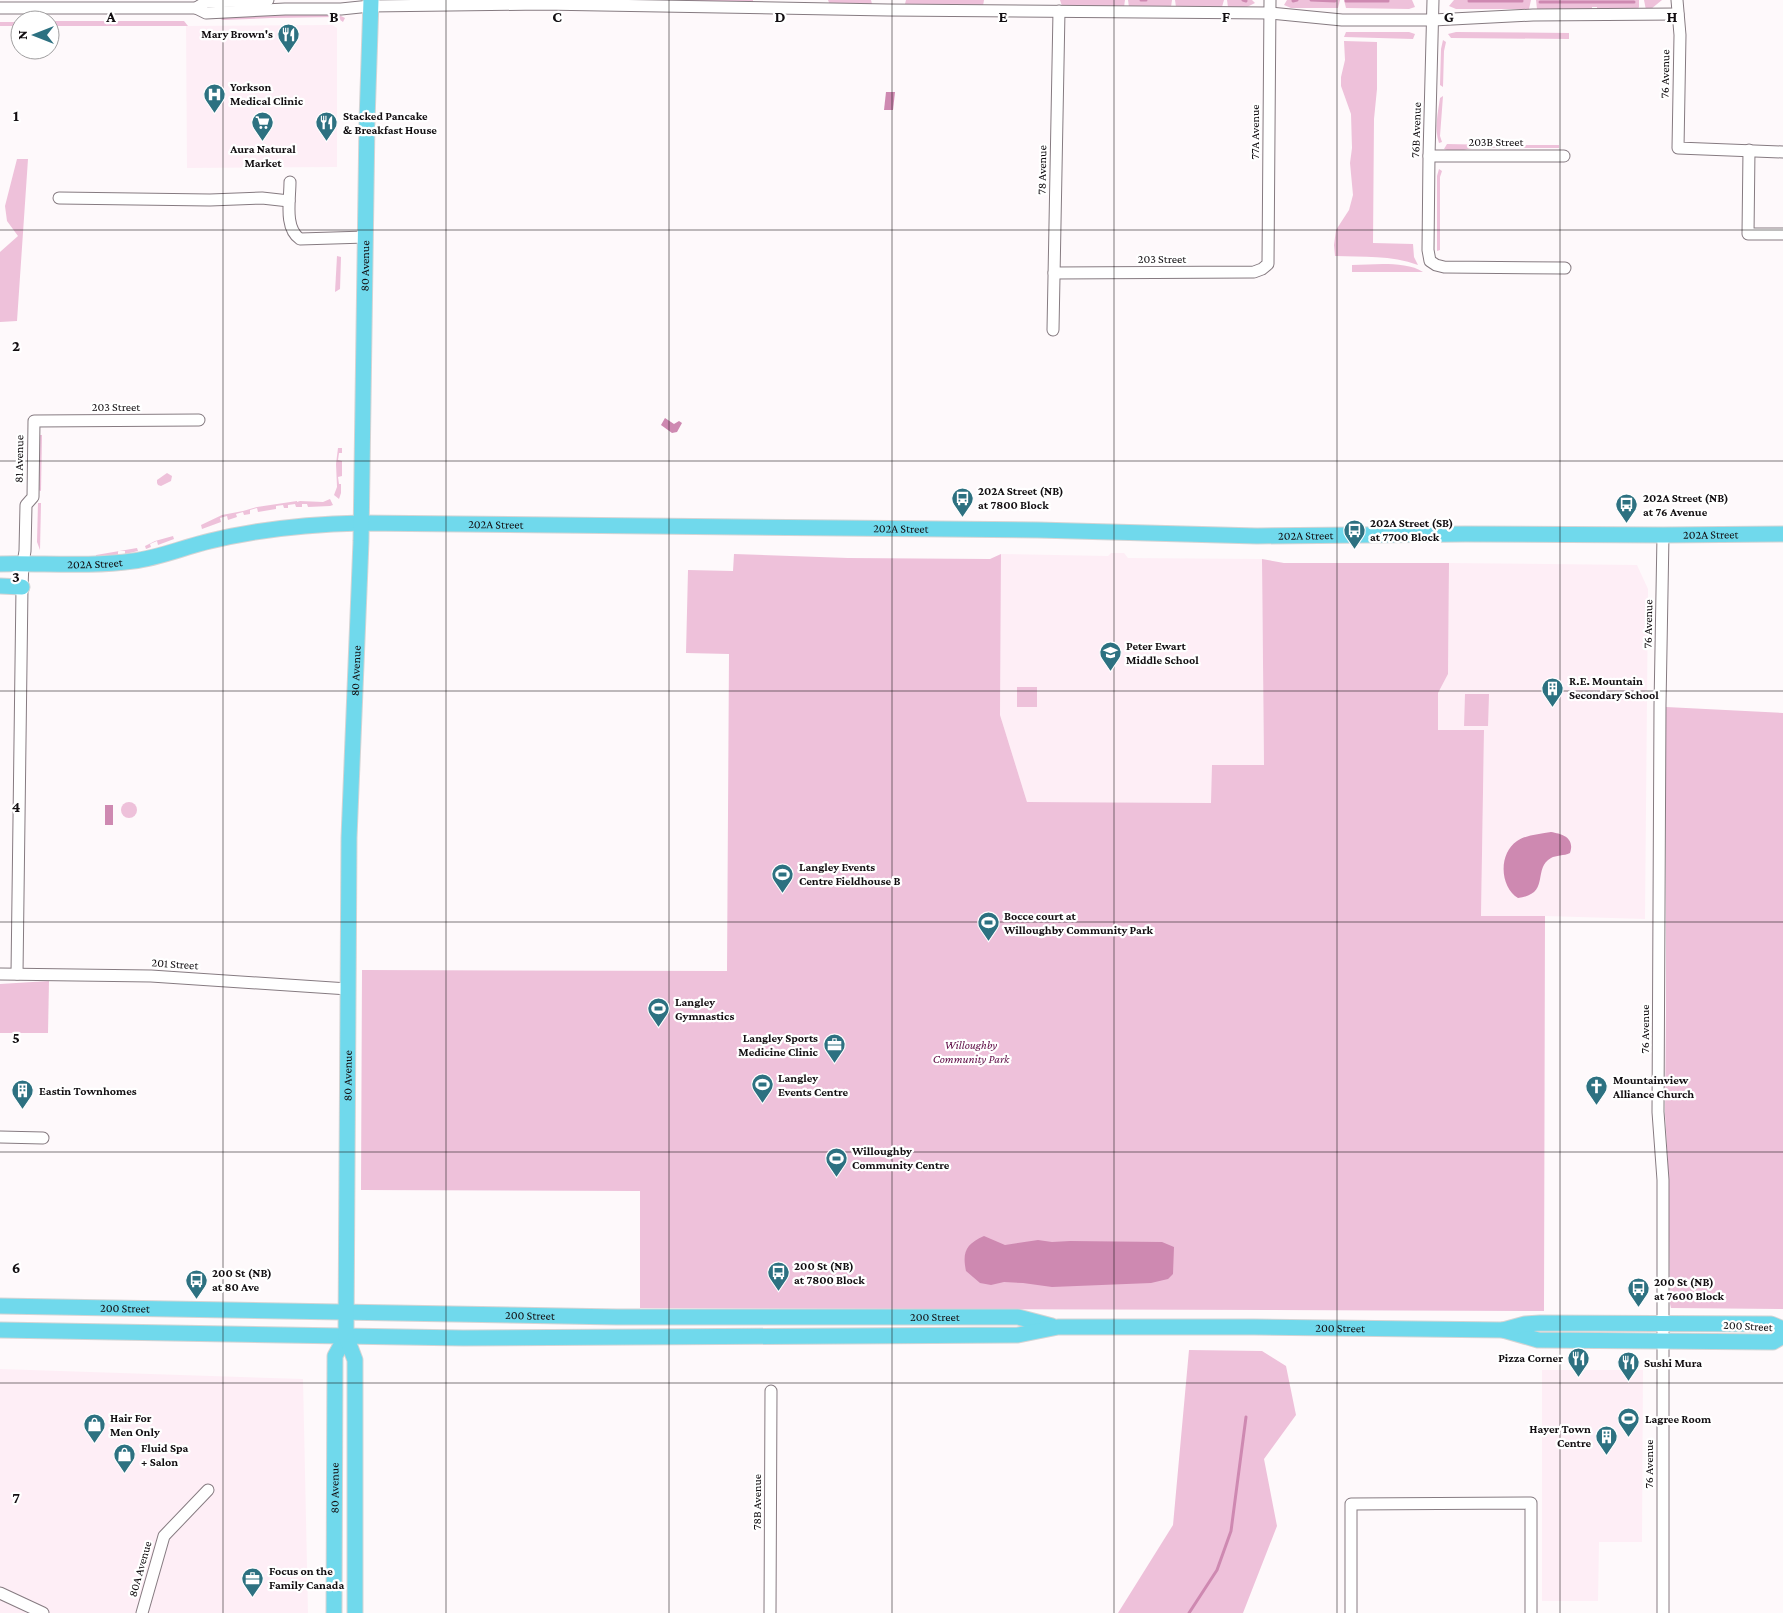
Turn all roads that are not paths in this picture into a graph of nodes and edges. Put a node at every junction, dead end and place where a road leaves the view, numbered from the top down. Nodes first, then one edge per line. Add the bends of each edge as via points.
1 (268, 0) edge
2 (352, 0) edge
3 (1270, 0) edge
4 (1434, 0) edge
5 (1677, 0) edge
6 (370, 2) edge
7 (770, 4) edge
8 (888, 5) edge
9 (1023, 6) edge
10 (0, 8) edge
11 (196, 8) junction
12 (1059, 11) junction
13 (1270, 13) junction
14 (1678, 14) junction
15 (1433, 20) junction
16 (1748, 150) junction
17 (1783, 152) edge
18 (1429, 156) junction
19 (1564, 156) dead end
20 (290, 182) dead end
21 (59, 198) dead end
22 (290, 201) junction
23 (1783, 234) edge
24 (366, 237) junction
25 (1268, 264) joint
26 (1565, 268) dead end
27 (1054, 273) junction
28 (1053, 330) dead end
29 (199, 420) dead end
30 (34, 421) joint
31 (361, 523) junction
32 (1783, 534) edge
33 (1663, 536) junction
34 (23, 563) junction
35 (0, 564) edge
36 (0, 586) edge
37 (22, 587) junction
38 (0, 974) edge
39 (17, 974) junction
40 (348, 989) junction
41 (0, 1137) edge
42 (43, 1138) dead end
43 (0, 1306) edge
44 (347, 1311) junction
45 (1663, 1324) junction
46 (1058, 1327) junction
47 (1783, 1329) edge
48 (0, 1330) edge
49 (1503, 1330) junction
50 (346, 1336) junction
51 (1783, 1336) edge
52 (1662, 1341) junction
53 (771, 1391) dead end
54 (208, 1490) dead end
55 (0, 1593) edge
56 (42, 1613) edge
57 (142, 1613) edge
58 (334, 1613) edge
59 (355, 1613) edge
60 (770, 1613) edge
61 (1351, 1613) edge
62 (1531, 1613) edge
63 (1663, 1613) edge

1 - 11 street via 206,2
2 - 6 street
3 - 13 street, 77A Avenue
4 - 15 street, 76B Avenue
5 - 14 street, 76 Avenue
6 - 7 street
6 - 11 street via 341,9 206,14
6 - 24 main road, 80 Avenue
7 - 8 street
8 - 9 street
9 - 12 street
10 - 11 street
12 - 13 street
12 - 27 street, 78 Avenue
13 - 15 street via 1342,20
13 - 25 street, 77A Avenue
14 - 15 street via 1534,15
14 - 16 street, 76 Avenue via 1678,148
15 - 18 street, 76B Avenue
16 - 17 street
16 - 23 street via 1748,234
18 - 19 street, 203B Street
18 - 26 street, 76B Avenue via 1428,250 1430,260 1436,265
20 - 22 street
21 - 22 street via 262,198
22 - 24 street via 289,220 294,234 300,239
24 - 31 main road, 80 Avenue
25 - 27 street, 203 Street via 1254,272
27 - 28 street, 78 Avenue
29 - 30 street, 203 Street
30 - 34 street, 81 Avenue via 33,497 26,505
31 - 33 main road, 202A Street via 1038,530 1257,536
31 - 34 main road, 202A Street via 312,524 267,530 134,561
31 - 40 main road, 80 Avenue via 350,794
32 - 33 main road, 202A Street
33 - 45 street, 76 Avenue via 1658,1112 1663,1180
34 - 35 main road, 202A Street
34 - 37 street, 81 Avenue
36 - 37 main road
37 - 39 street, 81 Avenue
38 - 39 street, 201 Street
39 - 40 street, 201 Street via 151,976
40 - 44 main road, 80 Avenue
41 - 42 street
43 - 44 main road, 200 Street
44 - 46 main road, 200 Street via 636,1317 1018,1317
44 - 50 main road, 80 Avenue
45 - 47 main road, 200 Street via 1771,1324
45 - 49 main road, 200 Street via 1540,1323
45 - 52 street, 76 Avenue
46 - 49 main road, 200 Street
46 - 50 main road, 200 Street via 1018,1335
48 - 50 main road, 200 Street
49 - 52 main road, 200 Street via 1538,1340
50 - 58 main road, 80 Avenue via 335,1356
50 - 59 main road, 80 Avenue via 355,1360
51 - 52 main road, 200 Street via 1773,1342
52 - 63 street, 76 Avenue
53 - 60 street, 78B Avenue
54 - 57 street, 80A Avenue via 164,1536
55 - 56 street
61 - 62 street via 1351,1504 1511,1503 1531,1503

